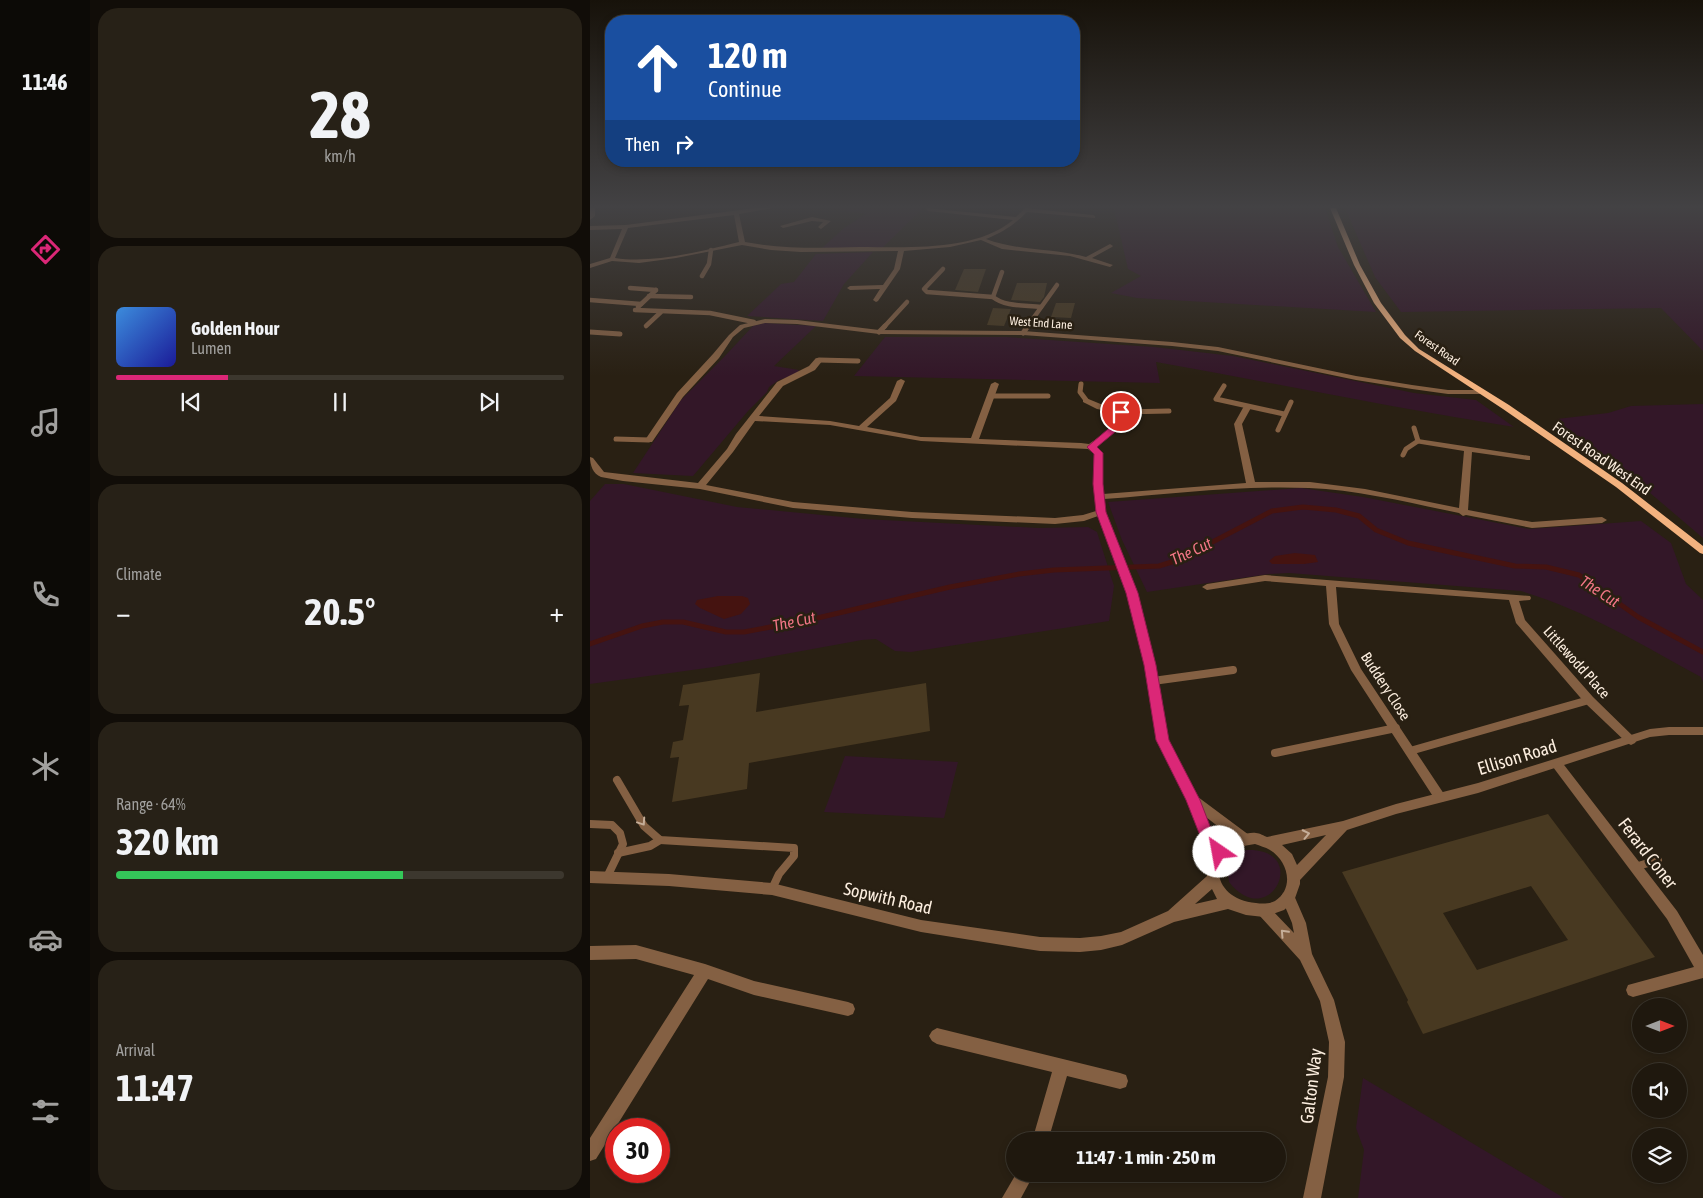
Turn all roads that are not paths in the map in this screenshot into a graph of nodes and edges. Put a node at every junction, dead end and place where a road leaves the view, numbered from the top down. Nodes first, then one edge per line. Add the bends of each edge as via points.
1 (709, 264) edge
2 (898, 264) edge
3 (1104, 264) edge
4 (1357, 264) edge
5 (1110, 266) dead end
6 (943, 269) dead end
7 (1002, 272) dead end
8 (702, 276) dead end
9 (1057, 285) dead end
10 (886, 287) junction
11 (630, 288) dead end
12 (850, 288) dead end
13 (649, 296) junction
14 (691, 297) dead end
15 (993, 297) junction
16 (590, 300) edge
17 (876, 300) dead end
18 (907, 302) dead end
19 (641, 304) junction
20 (1041, 307) junction
21 (660, 312) junction
22 (754, 322) junction
23 (646, 326) dead end
24 (590, 332) edge
25 (879, 332) junction
26 (1023, 332) junction
27 (620, 334) dead end
28 (819, 360) joint
29 (858, 361) dead end
30 (901, 381) dead end
31 (995, 384) dead end
32 (1081, 384) dead end
33 (1224, 386) dead end
34 (1482, 392) junction
35 (991, 396) junction
36 (1048, 396) dead end
37 (1086, 400) joint
38 (1290, 402) dead end
39 (1248, 406) junction
40 (1169, 410) dead end
41 (1121, 412) junction
42 (1284, 414) junction
43 (753, 418) junction
44 (861, 428) junction
45 (1414, 428) dead end
46 (1278, 430) dead end
47 (616, 439) dead end
48 (650, 440) joint
49 (974, 440) junction
50 (1418, 441) junction
51 (1091, 447) junction
52 (1468, 450) junction
53 (1403, 455) dead end
54 (1527, 458) dead end
55 (592, 464) edge
56 (1251, 485) junction
57 (700, 486) junction
58 (1099, 496) junction
59 (1101, 512) junction
60 (1462, 512) junction
61 (1602, 520) dead end
62 (1703, 551) edge
63 (1331, 582) junction
64 (1207, 587) dead end
65 (1513, 597) junction
66 (1526, 598) dead end
67 (1233, 670) dead end
68 (1152, 681) junction
69 (1589, 700) junction
70 (1396, 728) junction
71 (1703, 731) edge
72 (1631, 740) junction
73 (1410, 751) junction
74 (1275, 753) dead end
75 (1557, 764) junction
76 (617, 780) dead end
77 (1440, 797) junction
78 (1193, 800) junction
79 (590, 824) edge
80 (1343, 826) junction
81 (1244, 839) junction
82 (660, 840) junction
83 (1268, 842) junction
84 (1219, 852) junction
85 (618, 853) junction
86 (1658, 860) dead end
87 (1635, 867) junction
88 (1295, 876) junction
89 (590, 877) edge
90 (607, 878) junction
91 (1214, 878) junction
92 (772, 889) junction
93 (1288, 898) junction
94 (1230, 902) junction
95 (1264, 911) junction
96 (1172, 916) junction
97 (590, 953) edge
98 (1305, 955) junction
99 (1703, 970) edge
100 (705, 971) junction
101 (1633, 990) dead end
102 (848, 1009) dead end
103 (937, 1036) dead end
104 (1062, 1068) junction
105 (1120, 1081) dead end
106 (1043, 1132) edge
107 (590, 1153) edge
108 (1021, 1182) edge
109 (1011, 1198) edge
110 (1312, 1198) edge

1 - 8 lane
2 - 10 street
3 - 5 street
4 - 34 main road, Forest Road via 1395,329 1417,350
6 - 15 lane via 924,289 926,292
7 - 15 lane
9 - 20 lane
10 - 12 street
10 - 17 street
11 - 13 lane via 656,290
13 - 14 lane
13 - 19 lane
15 - 20 lane via 1004,303
16 - 19 lane
18 - 25 lane
19 - 21 lane via 635,310
20 - 26 lane
21 - 22 lane via 708,313
21 - 23 lane
22 - 25 street, West End Lane via 797,322
22 - 48 street via 742,326 731,336 680,394
24 - 27 lane
25 - 26 street, West End Lane
26 - 34 street, West End Lane via 1218,349 1403,385 1448,392
28 - 29 lane
28 - 43 street via 799,376 780,384
30 - 44 street via 893,398
31 - 35 street
32 - 37 lane via 1080,392
33 - 39 lane via 1216,399
34 - 62 main road, Forest Road West End via 1619,485
35 - 36 lane
35 - 49 street
37 - 41 street
38 - 42 lane
39 - 42 lane
39 - 56 street via 1238,424
40 - 41 lane
41 - 51 street via 1118,425
42 - 46 lane
43 - 44 street
43 - 57 street
44 - 49 street via 921,440
45 - 50 lane
47 - 48 lane
49 - 51 street
50 - 52 street
50 - 53 lane
51 - 58 street via 1098,453
52 - 54 street
52 - 60 street
55 - 57 street via 601,474
56 - 58 street
56 - 60 street via 1310,485 1365,492
57 - 59 street via 793,505 912,515 1055,521 1084,518
58 - 59 street
59 - 68 street via 1129,586
60 - 61 street via 1532,525
63 - 64 street via 1266,578
63 - 65 street
63 - 70 street, Buddery Close via 1334,624 1356,670
65 - 66 street
65 - 69 street, Littlewodd Place via 1520,620
67 - 68 lane
68 - 78 street via 1162,740
69 - 72 street, Littlewodd Place
69 - 73 lane
70 - 73 street, Buddery Close
70 - 74 lane
71 - 72 street, Ellison Road via 1669,731
72 - 75 street, Ellison Road
73 - 77 street, Buddery Close
75 - 77 street, Ellison Road
75 - 87 street, Ferard Coner
76 -> 82 lane via 644,826
77 - 80 street, Ellison Road
78 - 81 street
78 - 84 street via 1204,829
79 - 85 lane via 612,825 620,833 623,844
83 -> 80 street, Ellison Road
80 - 88 street, Ellison Road
81 - 83 street
81 - 84 street
82 - 85 lane via 650,846
82 - 92 lane via 794,848 794,856
83 - 88 street via 1288,856
84 - 91 street
85 - 90 lane
86 - 87 lane
87 - 99 street, Ferard Coner via 1672,915
88 - 93 street
89 - 90 street, Sopwith Road
90 - 92 street, Sopwith Road
91 - 94 street via 1222,895
91 - 96 street, Sopwith Road
92 - 96 street, Sopwith Road via 921,926 1040,944 1101,943 1122,938
93 - 95 street
93 - 98 street, Galton Way via 1299,923
94 - 95 street via 1247,910
94 - 96 street, Sopwith Road
98 -> 95 street, Galton Way
97 - 100 street via 636,952
98 - 110 street, Galton Way via 1327,1000 1338,1054
99 - 101 street
100 - 102 street via 754,988
100 - 107 street
103 - 104 street
104 - 105 street
104 - 106 street
108 - 109 street

